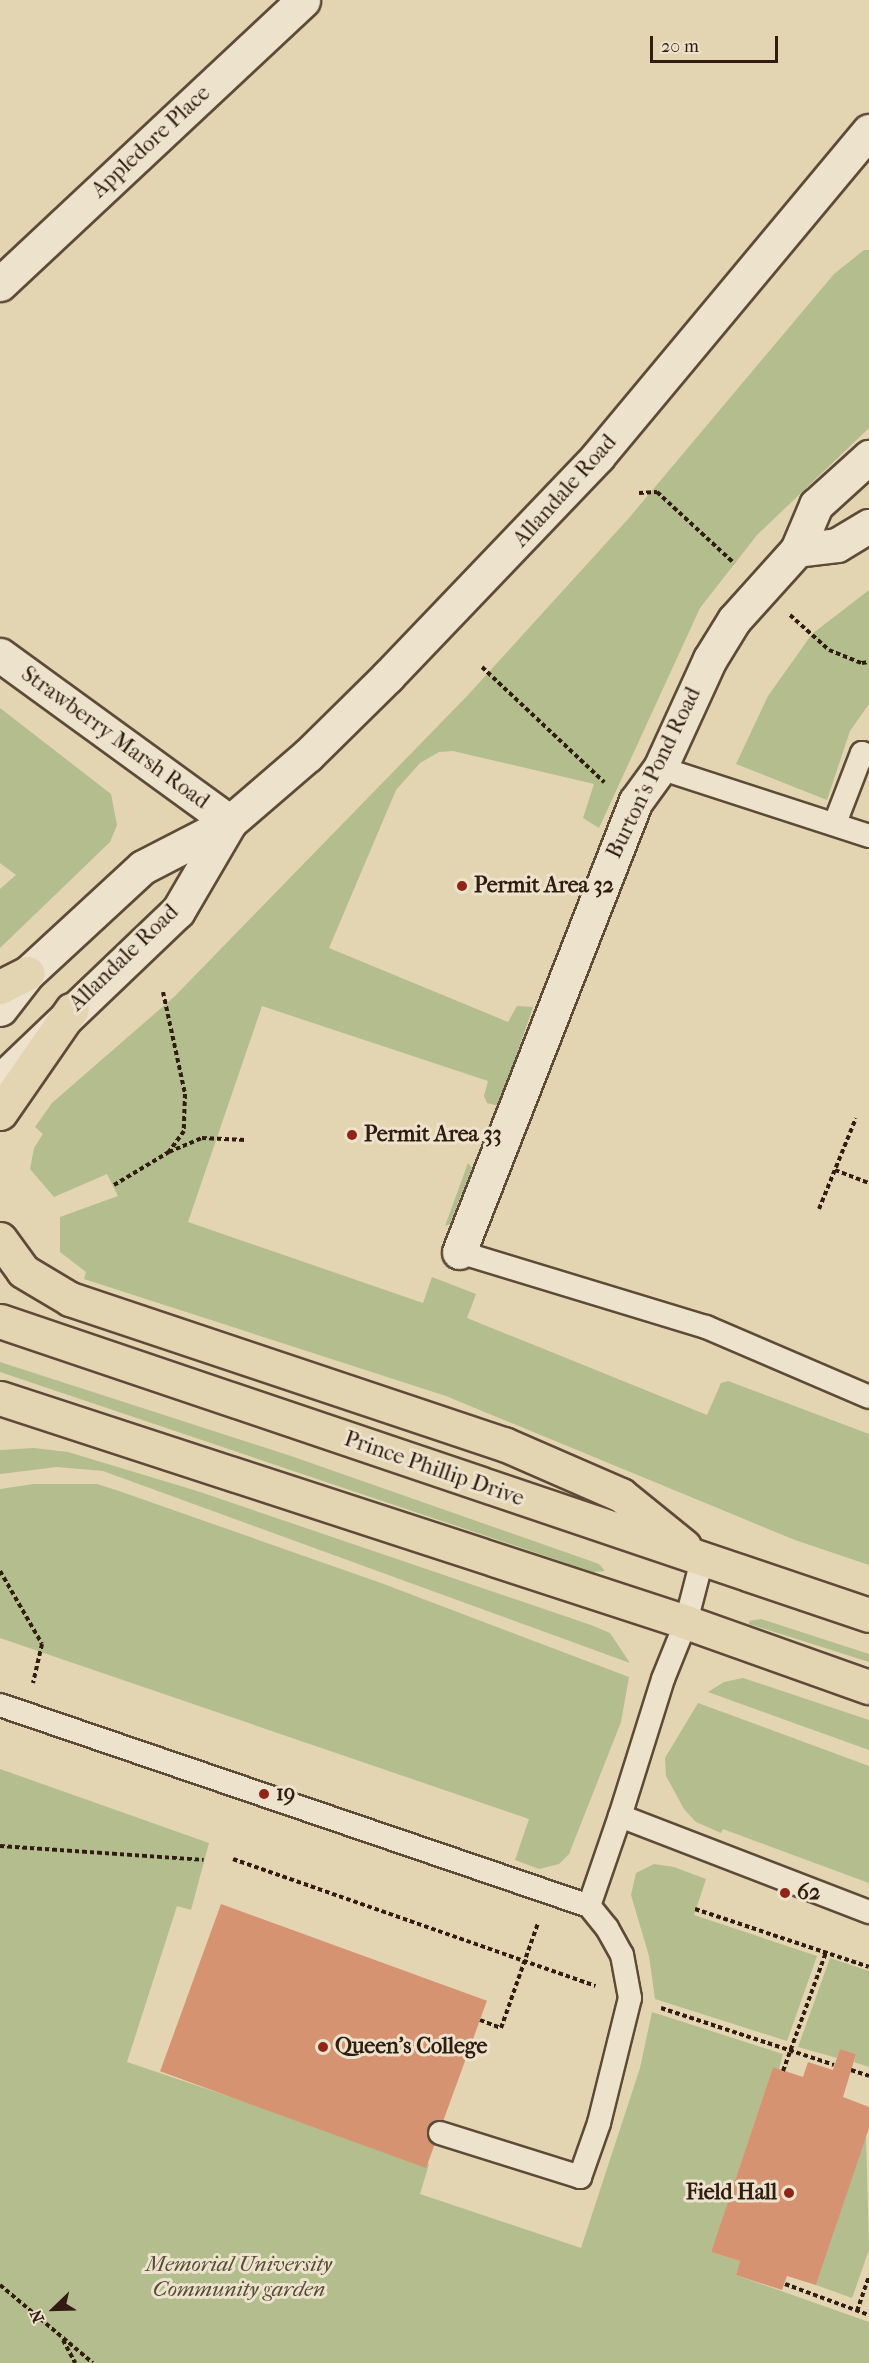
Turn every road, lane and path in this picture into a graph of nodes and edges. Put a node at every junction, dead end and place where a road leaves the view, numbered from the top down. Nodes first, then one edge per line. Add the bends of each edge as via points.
1 (303, 0) edge
2 (866, 141) edge
3 (0, 284) edge
4 (869, 457) edge
5 (639, 493) dead end
6 (869, 526) edge
7 (797, 550) junction
8 (761, 589) junction
9 (0, 655) edge
10 (869, 662) edge
11 (482, 667) dead end
12 (869, 756) edge
13 (660, 768) junction
14 (608, 784) dead end
15 (230, 822) junction
16 (835, 823) junction
17 (869, 836) edge
18 (14, 980) edge
19 (163, 992) dead end
20 (0, 1009) edge
21 (72, 1009) junction
22 (0, 1081) edge
23 (0, 1113) edge
24 (855, 1118) dead end
25 (246, 1140) dead end
26 (169, 1152) junction
27 (835, 1170) junction
28 (869, 1183) edge
29 (114, 1185) dead end
30 (819, 1209) dead end
31 (0, 1239) edge
32 (459, 1252) joint
33 (0, 1321) edge
34 (869, 1397) edge
35 (0, 1398) edge
36 (61, 1419) junction
37 (0, 1420) edge
38 (702, 1560) junction
39 (0, 1571) edge
40 (869, 1615) edge
41 (686, 1622) junction
42 (869, 1687) edge
43 (0, 1705) edge
44 (23, 1713) junction
45 (620, 1816) junction
46 (0, 1846) edge
47 (233, 1859) dead end
48 (204, 1860) dead end
49 (548, 1893) junction
50 (589, 1906) junction
51 (695, 1909) dead end
52 (869, 1912) edge
53 (826, 1952) junction
54 (524, 1961) junction
55 (869, 1967) edge
56 (605, 1989) dead end
57 (653, 2006) dead end
58 (480, 2020) dead end
59 (791, 2051) junction
60 (834, 2065) dead end
61 (851, 2070) dead end
62 (783, 2071) dead end
63 (869, 2076) edge
64 (440, 2133) dead end
65 (869, 2277) edge
66 (785, 2284) dead end
67 (0, 2286) edge
68 (857, 2311) junction
69 (869, 2315) edge
70 (61, 2337) junction
71 (75, 2363) edge
72 (93, 2363) edge

1 - 3 street, Appledore Place
2 - 15 street, Allandale Road via 526,536 308,756
4 - 7 street, Burton's Pond Road via 816,505
5 - 8 path via 657,492
6 - 7 street via 837,545
7 - 8 street, Burton's Pond Road
8 - 10 path via 829,651
8 - 13 street, Burton's Pond Road via 734,620 710,659
9 - 15 street, Strawberry Marsh Road
11 - 14 path
12 - 16 lane via 861,753
13 - 16 lane
13 - 32 street, Burton's Pond Road via 636,801 609,863
15 - 18 street, Allandale Road via 144,867
15 - 21 street, Allandale Road via 178,911
16 - 17 lane
18 - 20 street, Allandale Road
19 - 26 path via 185,1094 184,1131
21 - 22 street, Allandale Road
21 - 23 main road
24 - 27 path
25 - 26 path via 202,1138
26 - 29 path
27 - 28 path
27 - 30 path
31 - 38 main road via 23,1271 70,1299 504,1444 621,1495
32 - 34 lane via 706,1327
33 - 38 main road, Prince Phillip Drive
35 - 36 main road
36 - 37 main road
36 - 41 main road
38 - 40 main road, Prince Phillip Drive
38 - 41 lane
39 - 44 path via 42,1644 43,1653
41 - 42 main road
41 - 45 lane via 663,1679
43 - 44 lane
44 - 49 lane
45 - 50 lane
45 - 52 lane
46 - 48 path
47 - 54 path
49 - 50 lane
49 - 54 path
50 - 64 lane via 608,1928 622,1955 630,1998 599,2123 580,2176
51 - 53 path
53 - 55 path
53 - 59 path
54 - 56 path
54 - 58 path via 501,2028
57 - 59 path
59 - 60 path
59 - 62 path
61 - 63 path
65 - 68 path
66 - 68 path
67 - 70 path
68 - 69 path
70 - 71 path
70 - 72 path

